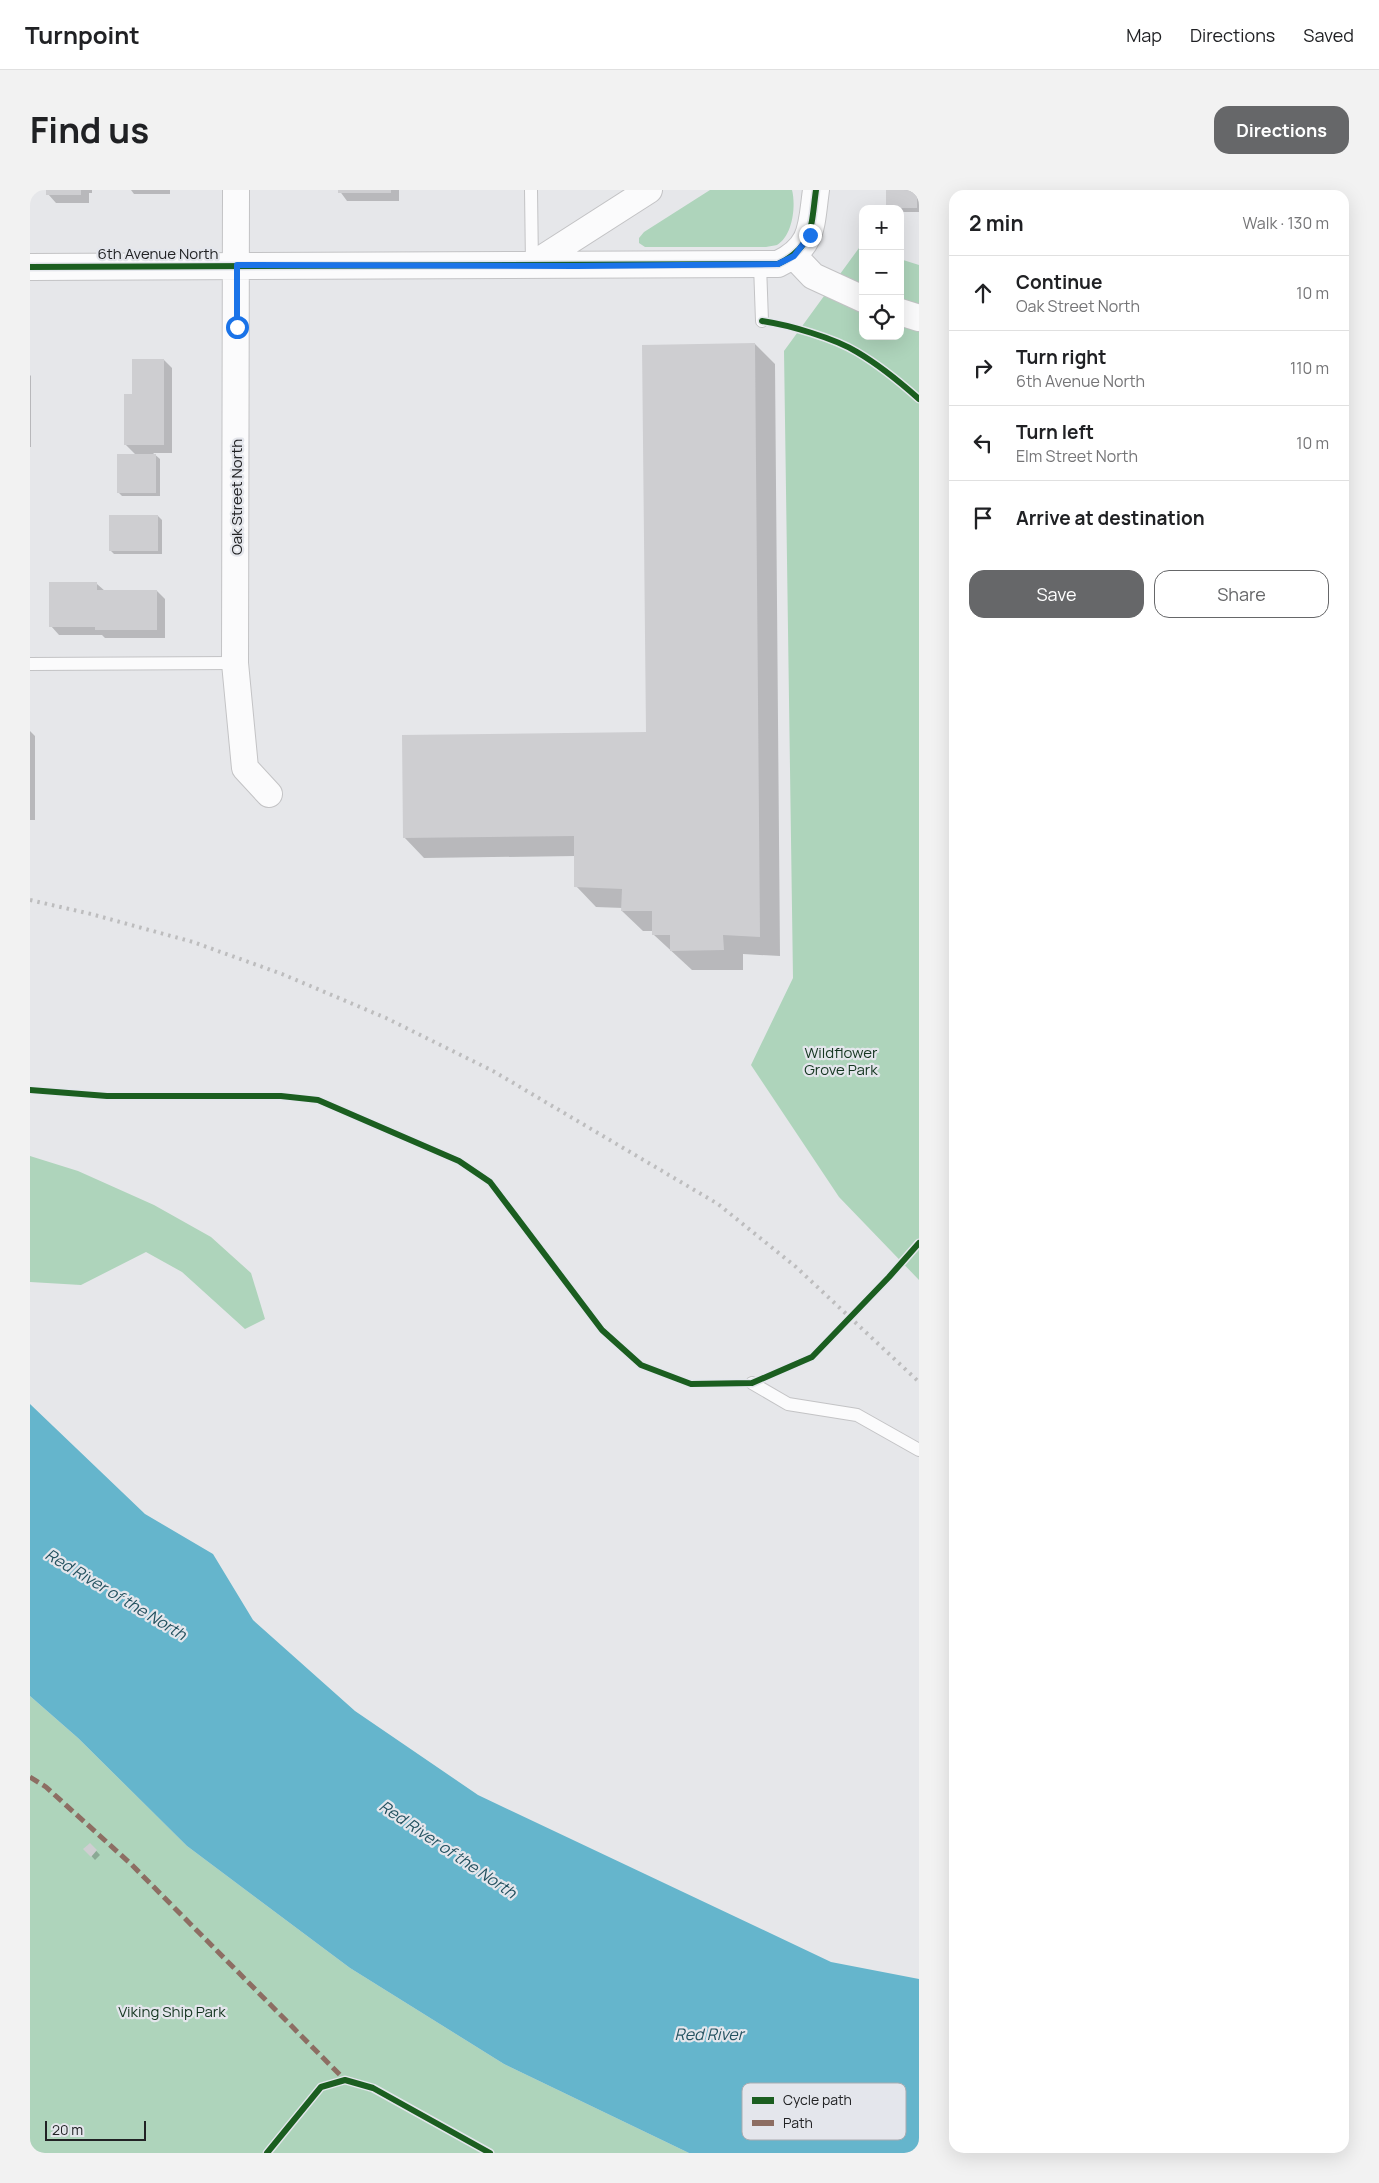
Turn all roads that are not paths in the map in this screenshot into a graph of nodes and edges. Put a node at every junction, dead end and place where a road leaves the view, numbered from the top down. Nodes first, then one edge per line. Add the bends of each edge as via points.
1 (236, 190) edge
2 (532, 190) edge
3 (649, 190) edge
4 (816, 190) edge
5 (794, 256) junction
6 (237, 265) junction
7 (532, 265) junction
8 (760, 265) junction
9 (30, 267) edge
10 (859, 297) edge
11 (904, 313) edge
12 (919, 318) edge
13 (762, 321) dead end
14 (236, 663) junction
15 (30, 664) edge
16 (269, 794) dead end
17 (752, 1382) dead end
18 (919, 1450) edge

1 - 6 street, Oak Street North
2 - 7 lane
3 - 7 street
4 - 5 street via 810,235
5 - 8 street, 6th Avenue North via 778,264
5 - 10 street via 813,276
6 - 7 street, 6th Avenue North
6 - 9 street, 6th Avenue North
6 - 14 street, Oak Street North
7 - 8 street, 6th Avenue North
8 - 13 lane
11 - 12 street
14 - 15 lane
14 - 16 street, Oak Street North via 245,768
17 - 18 lane via 788,1404 857,1415

